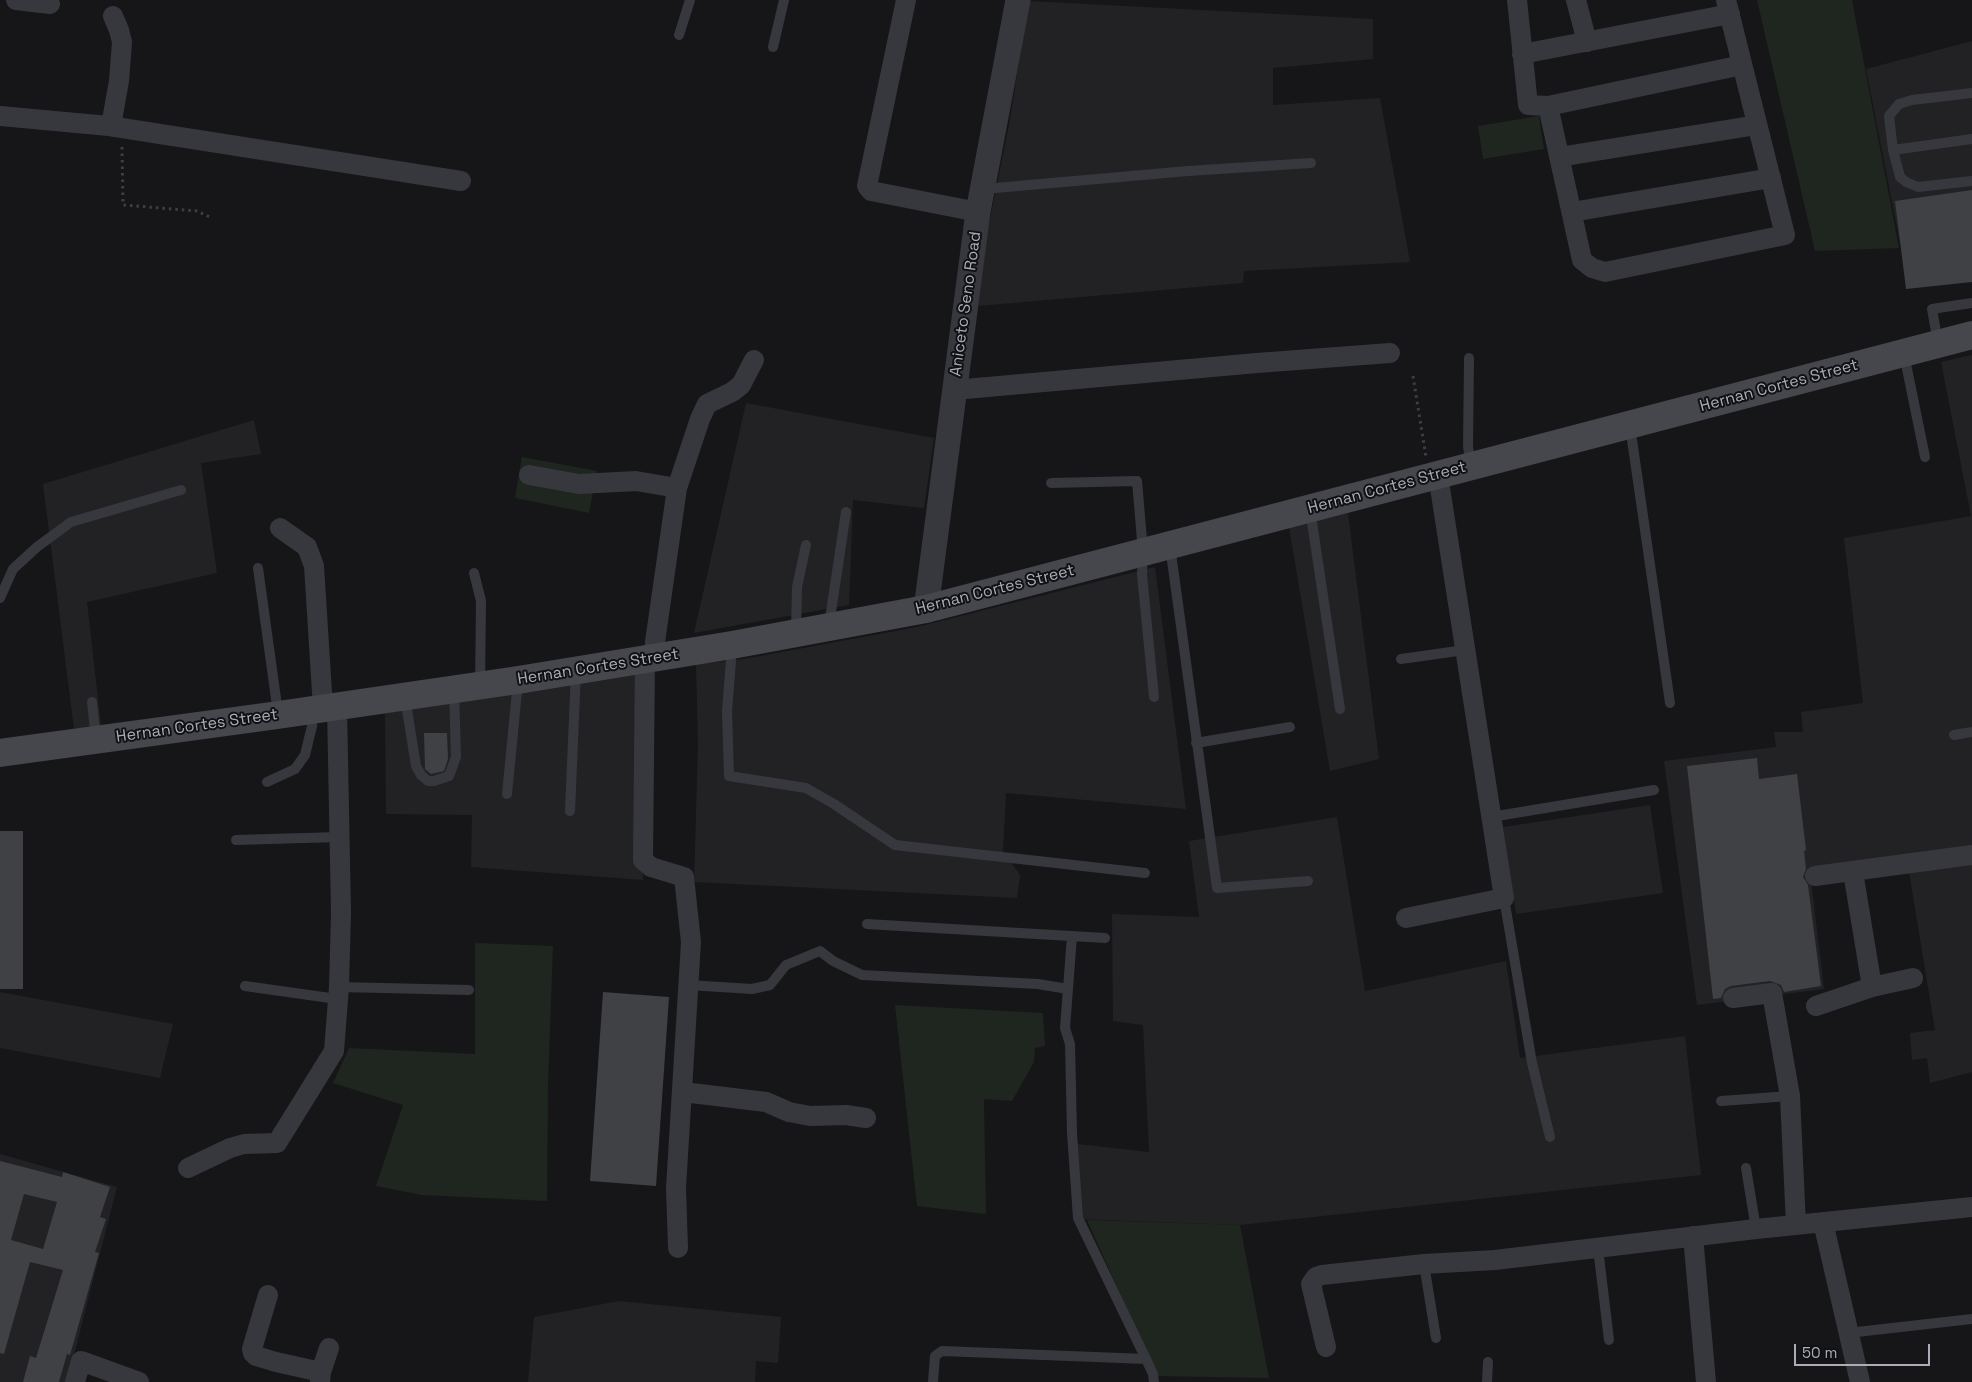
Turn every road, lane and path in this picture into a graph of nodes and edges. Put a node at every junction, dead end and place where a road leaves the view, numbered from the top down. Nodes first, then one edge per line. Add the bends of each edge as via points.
1 (16, 0) edge
2 (690, 0) edge
3 (784, 0) edge
4 (906, 0) edge
5 (1018, 0) edge
6 (1517, 0) edge
7 (1576, 0) edge
8 (50, 4) dead end
9 (1728, 7) edge
10 (113, 16) dead end
11 (679, 35) dead end
12 (1587, 42) junction
13 (773, 47) dead end
14 (1522, 54) junction
15 (1742, 65) junction
16 (1972, 93) edge
17 (1548, 106) junction
18 (0, 116) edge
19 (1757, 125) junction
20 (117, 127) junction
21 (1972, 139) edge
22 (1893, 150) junction
23 (1559, 157) junction
24 (1311, 163) dead end
25 (1771, 178) junction
26 (460, 181) dead end
27 (1972, 181) edge
28 (980, 200) junction
29 (1572, 212) junction
30 (210, 218) dead end
31 (1972, 303) edge
32 (1972, 335) edge
33 (1938, 344) junction
34 (1390, 353) dead end
35 (1904, 353) junction
36 (1469, 358) dead end
37 (754, 360) dead end
38 (1413, 376) dead end
39 (954, 390) junction
40 (1630, 425) junction
41 (1925, 457) dead end
42 (1471, 466) junction
43 (529, 475) dead end
44 (1434, 476) junction
45 (1051, 483) dead end
46 (677, 488) junction
47 (181, 490) dead end
48 (1310, 508) junction
49 (846, 512) dead end
50 (280, 528) dead end
51 (806, 545) dead end
52 (1170, 545) junction
53 (1143, 552) junction
54 (258, 568) dead end
55 (474, 573) dead end
56 (0, 598) edge
57 (926, 609) junction
58 (829, 626) junction
59 (796, 632) junction
60 (732, 645) junction
61 (1465, 650) junction
62 (650, 659) junction
63 (1400, 659) dead end
64 (576, 670) junction
65 (518, 680) junction
66 (467, 688) junction
67 (405, 697) junction
68 (1154, 697) dead end
69 (92, 702) dead end
70 (1670, 703) dead end
71 (324, 708) junction
72 (1340, 709) dead end
73 (278, 715) junction
74 (1290, 727) dead end
75 (1972, 732) edge
76 (1954, 735) dead end
77 (96, 740) junction
78 (1196, 744) junction
79 (0, 752) edge
80 (267, 782) dead end
81 (1654, 790) dead end
82 (507, 794) dead end
83 (570, 811) dead end
84 (1491, 818) junction
85 (339, 837) junction
86 (236, 840) dead end
87 (1972, 855) edge
88 (1853, 872) junction
89 (1145, 873) dead end
90 (1815, 876) dead end
91 (1308, 881) dead end
92 (1504, 898) junction
93 (1406, 918) dead end
94 (867, 924) dead end
95 (1072, 936) junction
96 (1105, 938) dead end
97 (1913, 978) dead end
98 (688, 985) junction
99 (245, 986) dead end
100 (1872, 987) junction
101 (1068, 989) junction
102 (469, 990) dead end
103 (338, 993) junction
104 (1733, 998) dead end
105 (1816, 1006) dead end
106 (683, 1092) junction
107 (1790, 1096) junction
108 (1721, 1101) dead end
109 (866, 1118) dead end
110 (1550, 1137) dead end
111 (188, 1168) dead end
112 (1746, 1168) dead end
113 (1972, 1207) edge
114 (1823, 1222) junction
115 (1796, 1225) junction
116 (1756, 1229) junction
117 (1693, 1236) junction
118 (678, 1248) dead end
119 (1598, 1248) junction
120 (1424, 1264) junction
121 (268, 1295) dead end
122 (1972, 1319) edge
123 (1848, 1333) junction
124 (1436, 1338) dead end
125 (1609, 1340) dead end
126 (1326, 1347) dead end
127 (329, 1348) dead end
128 (1146, 1359) junction
129 (1488, 1362) dead end
130 (321, 1377) edge
131 (75, 1382) edge
132 (139, 1382) edge
133 (933, 1382) edge
134 (1154, 1382) edge
135 (1487, 1382) edge
136 (1706, 1382) edge
137 (1860, 1382) edge

1 - 8 street
2 - 11 lane
3 - 13 lane
4 - 28 street via 867,186 871,191
5 - 28 street, Aniceto Seno Road
6 - 14 street
7 - 12 street
9 - 12 street
9 - 15 street
10 - 20 street via 122,42
12 - 14 street
14 - 17 street via 1528,105
15 - 17 street
15 - 19 street
16 - 22 lane via 1899,104 1889,116
17 - 23 street
18 - 20 street
19 - 23 street
19 - 25 street
20 - 26 street
20 - 30 path via 123,205 197,211
21 - 22 lane
22 - 27 lane via 1900,177 1918,187
23 - 29 street
24 - 28 lane via 1178,172
25 - 29 street
25 - 29 street via 1785,235 1605,272 1582,260
28 - 39 street, Aniceto Seno Road
31 - 33 lane via 1932,309
32 - 33 main road, Hernan Cortes Street
33 - 35 main road, Hernan Cortes Street
34 - 39 street
35 - 40 main road, Hernan Cortes Street
35 - 41 lane
36 - 42 lane via 1468,447
37 - 46 street via 741,384 704,408
38 - 44 path
39 - 57 street, Aniceto Seno Road
40 - 42 main road, Hernan Cortes Street
40 - 70 lane
42 - 44 main road, Hernan Cortes Street
43 - 46 street via 579,484 636,481
44 - 48 main road, Hernan Cortes Street
44 - 61 street
45 - 53 lane via 1137,481
46 - 62 street
47 - 56 lane via 72,522 13,569
48 - 52 main road, Hernan Cortes Street
48 - 72 lane
49 - 58 lane
50 - 71 street via 307,547 314,566
51 - 59 lane via 797,587
52 - 53 main road, Hernan Cortes Street
52 - 78 lane
53 - 57 main road, Hernan Cortes Street
53 - 68 lane via 1142,575
54 - 73 lane
55 - 66 lane via 481,601
57 - 58 main road, Hernan Cortes Street
58 - 59 main road, Hernan Cortes Street
59 - 60 main road, Hernan Cortes Street
60 - 62 main road, Hernan Cortes Street
60 - 89 lane via 727,711 729,776 806,788 895,846
61 - 63 lane
61 - 84 street
62 - 64 main road, Hernan Cortes Street
62 - 98 street via 644,860 651,866 684,878 691,942
64 - 65 main road, Hernan Cortes Street
64 - 83 lane
65 - 66 main road, Hernan Cortes Street
65 - 82 lane
66 - 67 main road, Hernan Cortes Street
66 - 67 lane via 453,769 448,776 434,781 428,781 416,766
67 - 71 main road, Hernan Cortes Street
69 - 77 lane
71 - 73 main road, Hernan Cortes Street
71 - 80 lane via 312,726 305,754 295,769
71 - 85 street
73 - 77 main road, Hernan Cortes Street
74 - 78 lane
75 - 76 lane
77 - 79 main road, Hernan Cortes Street
78 - 91 lane via 1217,888
81 - 84 lane
84 - 92 street
85 - 86 lane
85 - 103 street
87 - 88 street
88 - 90 street
88 - 100 street
92 - 93 street
92 - 110 lane via 1532,1063
94 - 95 lane
95 - 96 lane
95 - 101 lane
97 - 100 street
98 - 101 lane via 752,989 770,985 786,965 820,951 862,975 1038,984
98 - 106 street
99 - 103 lane
100 - 105 street
101 - 128 lane via 1065,1028 1070,1044 1078,1218
102 - 103 lane
103 - 111 street via 334,1051 277,1143 244,1144
104 - 107 street via 1772,993
106 - 109 street via 766,1102 810,1116
106 - 118 street via 676,1188
107 - 108 lane
107 - 115 street
112 - 116 lane
113 - 114 street
114 - 115 street
114 - 123 street
115 - 116 street
116 - 117 street
117 - 119 street
117 - 136 street
119 - 120 street via 1496,1260
119 - 125 lane
120 - 124 lane
120 - 126 street via 1316,1277 1311,1284
121 - 130 street via 253,1352 256,1356
122 - 123 lane
123 - 137 street
127 - 130 street
128 - 133 lane via 942,1351 935,1356
128 - 134 lane
129 - 135 lane
131 - 132 street via 80,1361

